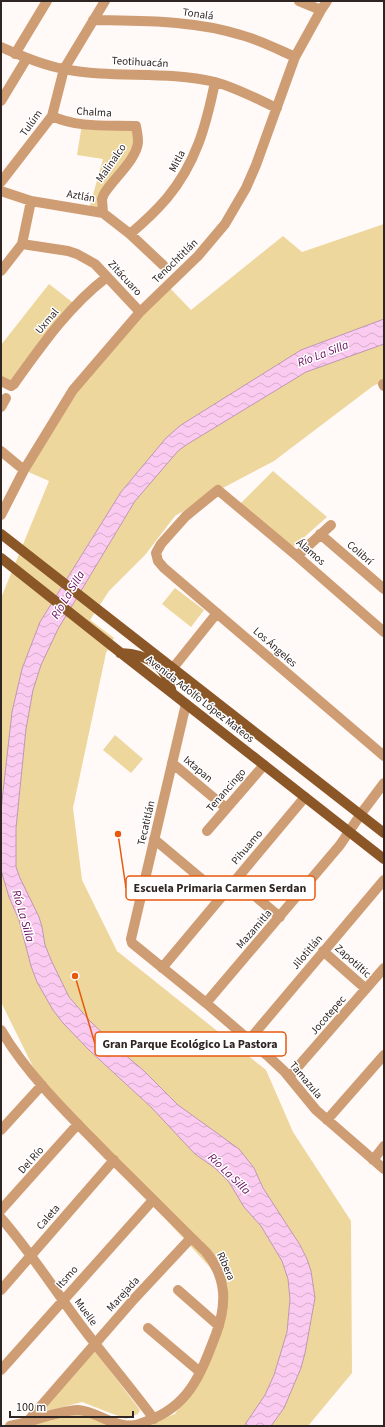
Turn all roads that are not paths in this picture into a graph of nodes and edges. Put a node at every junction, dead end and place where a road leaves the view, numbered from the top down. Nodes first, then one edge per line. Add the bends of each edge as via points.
1 (47, 1) edge
2 (106, 1) edge
3 (299, 1) edge
4 (327, 1) edge
5 (320, 10) junction
6 (93, 20) junction
7 (1, 47) edge
8 (15, 54) junction
9 (295, 57) junction
10 (27, 58) junction
11 (64, 70) junction
12 (215, 82) junction
13 (1, 101) edge
14 (276, 108) junction
15 (52, 116) junction
16 (136, 126) joint
17 (1, 182) edge
18 (1, 191) edge
19 (31, 201) junction
20 (103, 213) junction
21 (130, 234) junction
22 (22, 244) junction
23 (163, 265) dead end
24 (1, 271) edge
25 (107, 277) junction
26 (140, 312) junction
27 (1, 381) edge
28 (1, 451) edge
29 (24, 470) junction
30 (1, 515) edge
31 (331, 525) dead end
32 (320, 534) junction
33 (4, 536) edge
34 (156, 553) joint
35 (297, 556) junction
36 (1, 558) edge
37 (384, 589) edge
38 (217, 613) junction
39 (384, 632) edge
40 (173, 668) junction
41 (186, 704) junction
42 (384, 756) edge
43 (172, 763) junction
44 (264, 765) junction
45 (384, 783) edge
46 (305, 797) junction
47 (226, 808) junction
48 (360, 815) junction
49 (207, 831) dead end
50 (350, 832) junction
51 (384, 834) edge
52 (154, 839) junction
53 (384, 859) edge
54 (236, 880) junction
55 (384, 880) edge
56 (222, 896) junction
57 (280, 917) junction
58 (134, 946) joint
59 (323, 951) junction
60 (162, 968) junction
61 (384, 968) edge
62 (366, 989) junction
63 (206, 1003) junction
64 (1, 1030) edge
65 (249, 1040) junction
66 (4, 1043) edge
67 (384, 1054) edge
68 (289, 1077) junction
69 (42, 1085) junction
70 (327, 1120) junction
71 (78, 1124) junction
72 (1, 1130) edge
73 (384, 1146) edge
74 (114, 1160) junction
75 (373, 1160) junction
76 (384, 1169) edge
77 (153, 1200) junction
78 (1, 1210) edge
79 (1, 1218) edge
80 (191, 1238) junction
81 (31, 1256) junction
82 (1, 1290) edge
83 (178, 1290) dead end
84 (63, 1300) junction
85 (219, 1326) junction
86 (148, 1328) dead end
87 (94, 1343) junction
88 (1, 1370) edge
89 (200, 1372) junction
90 (154, 1419) junction
91 (27, 1422) junction
92 (10, 1426) edge

1 - 8 street
2 - 6 street, Tulúm
3 - 5 street
4 - 5 street, Tenochtitlán
5 - 9 street, Tenochtitlán
6 - 9 street, Tonalá via 167,22 215,29 254,39
6 - 11 street, Tulúm
7 - 8 street, Teotihuacán
8 - 10 street, Teotihuacán
9 - 14 street, Tenochtitlán
10 - 11 street, Teotihuacán
10 - 13 street
11 - 12 street, Teotihuacán via 164,75
11 - 15 street, Tulúm
12 - 14 street, Teotihuacán via 237,89
12 - 21 street, Mitla via 205,130 187,168 156,211
14 - 26 street, Tenochtitlán via 248,182 225,224 198,256
15 - 16 street, Chalma via 74,124
15 - 17 street, Tulúm
16 - 20 street, Malinalco via 136,148 104,194
18 - 19 street, Aztlán
19 - 20 street, Aztlán
19 - 22 street
20 - 21 street, Aztlán
21 - 23 street, Aztlán
22 - 24 street
22 - 25 street, Zitácuaro via 77,254 95,264
25 - 26 street, Zitácuaro
25 - 27 street, Uxmal via 61,322 14,384 11,386
26 - 29 street, Tenochtitlán via 73,390
28 - 29 street
29 - 30 street, Tenochtitlán
31 - 32 street
32 - 35 street
32 - 37 street, Colibrí
33 - 40 main road, Avenida Adolfo López Mateos
34 - 35 street, Álamos via 186,516 218,490
34 - 38 street, Los Ángeles via 158,562 164,568
35 - 39 street, Álamos
36 - 41 main road, Avenida Adolfo López Mateos
38 - 40 street
38 - 42 street, Los Ángeles
40 - 48 main road, Avenida Adolfo López Mateos
41 - 43 street, Tecatitlán
41 - 44 main road, Avenida Adolfo López Mateos
43 - 47 street, Ixtapan
43 - 52 street, Tecatitlán
44 - 46 main road, Avenida Adolfo López Mateos
44 - 47 street, Tenancingo
45 - 48 street, Mazamitla
46 - 50 main road, Avenida Adolfo López Mateos
46 - 54 street, Pihuamo
47 - 49 street, Tenancingo
48 - 50 street, Mazamitla
48 - 51 main road, Avenida Adolfo López Mateos
50 - 53 main road, Avenida Adolfo López Mateos
50 - 57 street, Mazamitla
52 - 56 street
52 - 58 street, Tecatitlán via 131,939
54 - 56 street, Pihuamo
54 - 57 street
55 - 59 street, Jilotitlán
56 - 60 street, Pihuamo
57 - 63 street, Mazamitla
58 - 60 street, Tamazula
59 - 62 street, Zapotiltic
59 - 65 street, Jilotitlán
60 - 63 street, Tamazula
61 - 62 street, Jocotepec
62 - 68 street, Jocotepec
63 - 65 street, Tamazula
64 - 66 street, Ribera
65 - 68 street, Tamazula
66 - 69 street, Ribera
67 - 70 street
68 - 70 street, Tamazula via 311,1105
69 - 71 street, Ribera
69 - 72 street
70 - 75 street, Tamazula
71 - 74 street, Ribera
71 - 78 street, Del Río
73 - 75 street
74 - 77 street, Ribera
74 - 81 street, Caleta
75 - 76 street, Tamazula
77 - 80 street, Ribera
77 - 84 street, Itsmo
79 - 81 street, Muelle
80 - 85 street, Ribera via 211,1258 219,1277 224,1298
80 - 87 street, Marejada
81 - 82 street, Caleta
81 - 84 street, Muelle
83 - 85 street
84 - 87 street, Muelle
84 - 88 street, Itsmo
85 - 89 street, Ribera
86 - 89 street
87 - 90 street, Muelle
87 - 91 street, Marejada
89 - 90 street, Ribera via 193,1386 178,1404
90 - 91 street, Ribera via 130,1426 77,1410
91 - 92 street, Ribera

